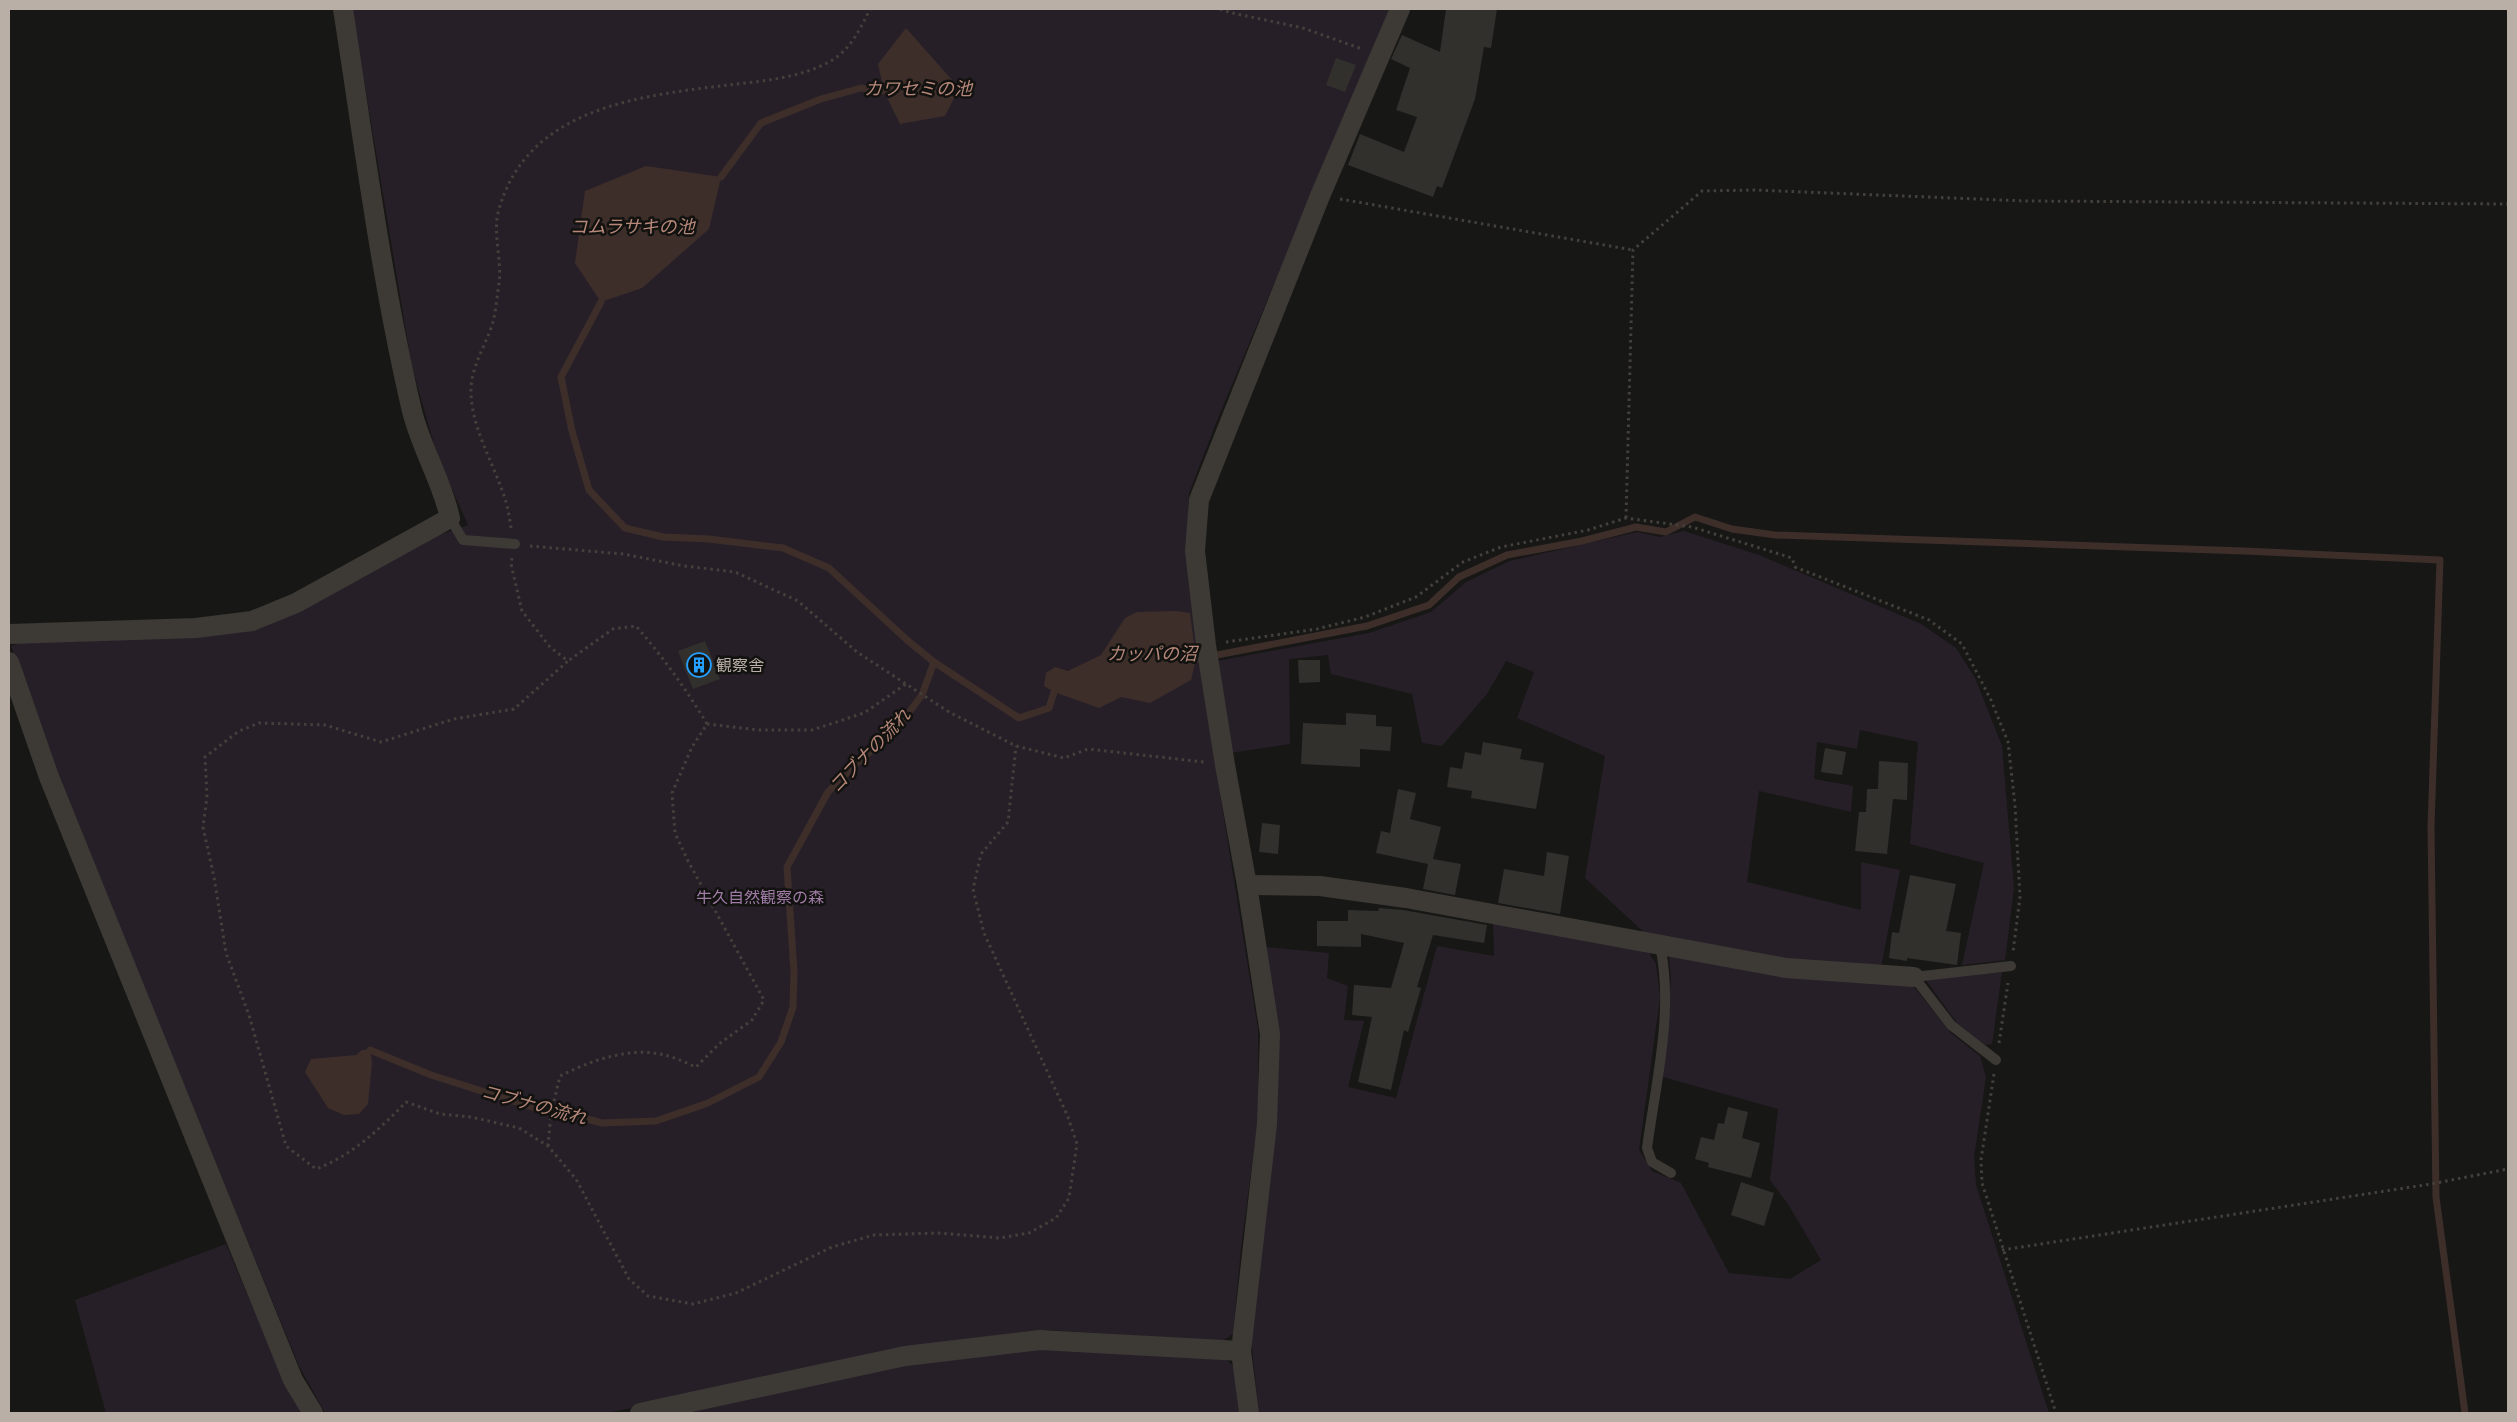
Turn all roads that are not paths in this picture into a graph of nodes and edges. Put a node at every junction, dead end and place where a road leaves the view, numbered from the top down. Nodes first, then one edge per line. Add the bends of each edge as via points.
1 (343, 9) edge
2 (1400, 9) edge
3 (450, 518) junction
4 (515, 544) road end
5 (9, 634) edge
6 (9, 662) edge
7 (1248, 885) junction
8 (1660, 945) junction
9 (2011, 966) road end
10 (1914, 977) junction
11 (1996, 1060) road end
12 (1671, 1172) dead end
13 (1241, 1351) junction
14 (313, 1413) edge
15 (640, 1413) edge
16 (1249, 1413) edge

1 - 3 street via 384,268 412,414
2 - 7 street via 1320,196 1198,500 1195,550 1206,645
3 - 4 lane via 463,540
3 - 5 street via 296,603 252,621 196,628
6 - 14 street via 49,777 294,1380
7 - 8 street via 1320,886 1406,898
7 - 13 street via 1270,1034 1267,1124
8 - 10 street via 1786,968
8 - 12 lane via 1666,972 1663,1049 1646,1148 1652,1162
9 - 10 lane
10 - 11 lane via 1951,1025
13 - 15 street via 1040,1340 905,1356
13 - 16 street

